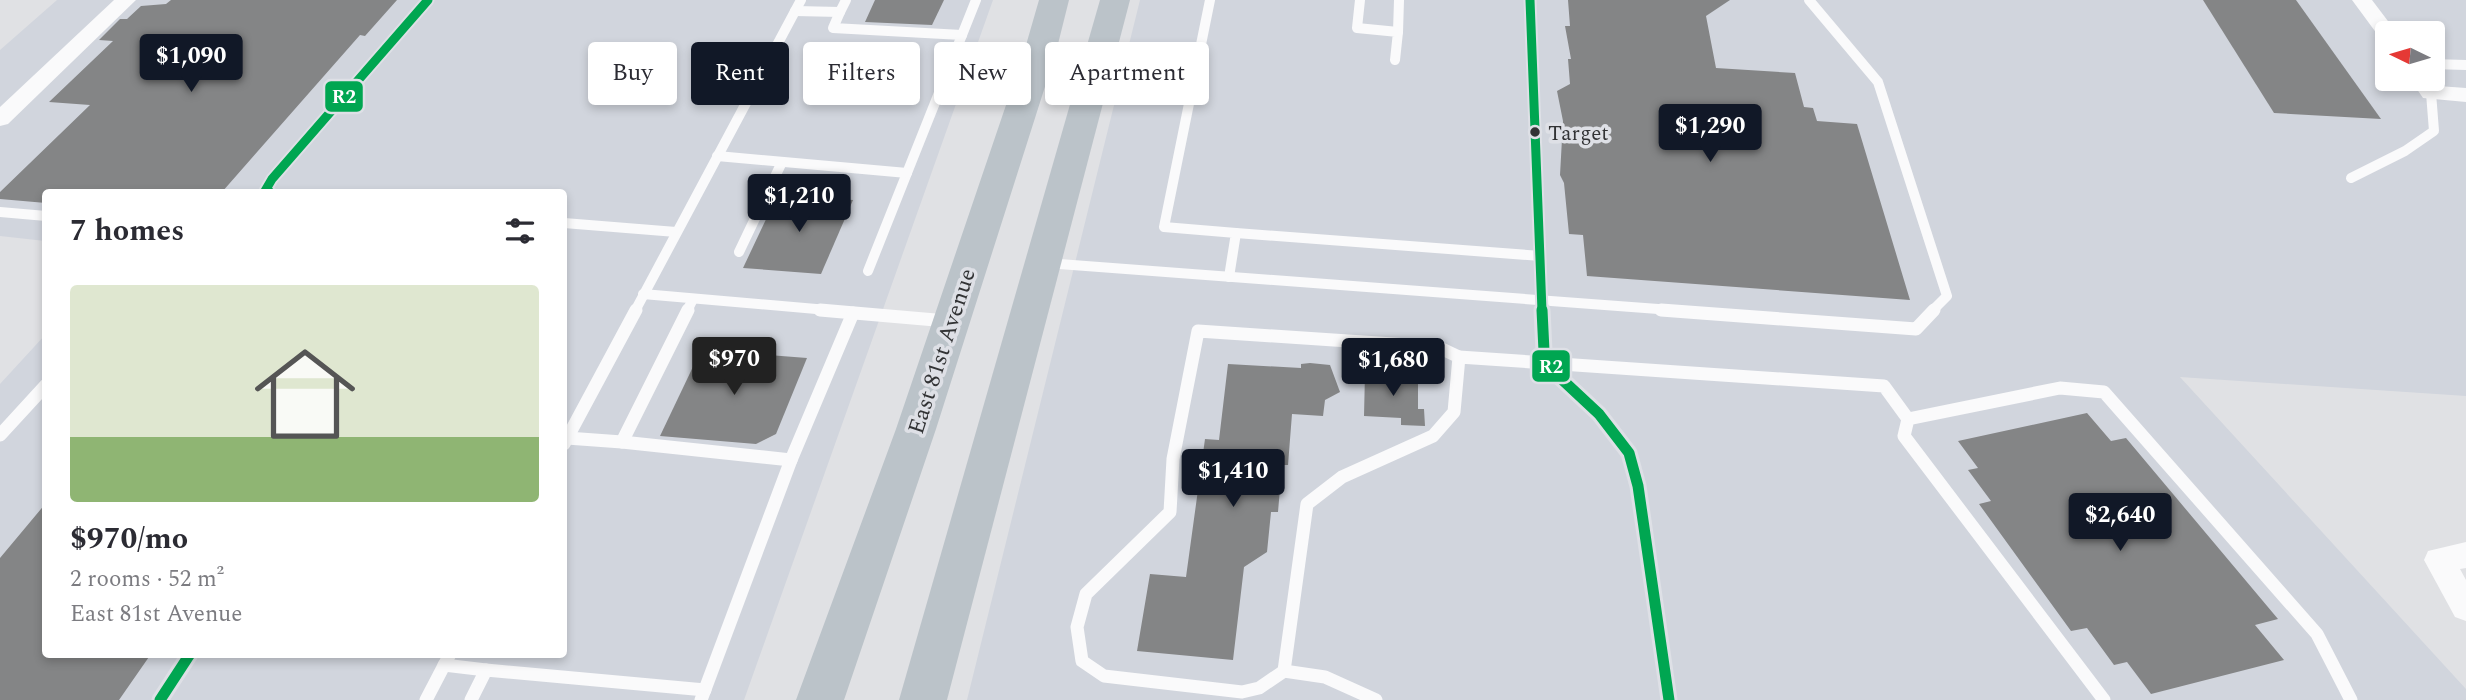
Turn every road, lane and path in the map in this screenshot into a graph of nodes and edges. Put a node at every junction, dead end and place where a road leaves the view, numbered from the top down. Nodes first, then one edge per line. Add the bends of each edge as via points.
1 (125, 0) edge
2 (428, 0) edge
3 (846, 0) edge
4 (976, 0) edge
5 (1054, 0) edge
6 (1115, 0) edge
7 (1210, 0) edge
8 (1360, 0) edge
9 (1399, 0) edge
10 (1530, 0) edge
11 (1809, 0) edge
12 (2362, 0) edge
13 (798, 6) edge
14 (840, 12) junction
15 (2378, 21) edge
16 (1398, 32) junction
17 (962, 35) junction
18 (1395, 60) dead end
19 (2445, 64) edge
20 (2466, 65) edge
21 (2445, 90) edge
22 (2427, 91) edge
23 (2466, 95) edge
24 (0, 119) edge
25 (717, 156) junction
26 (782, 162) junction
27 (907, 173) junction
28 (2351, 178) dead end
29 (266, 189) edge
30 (0, 212) edge
31 (42, 216) edge
32 (567, 223) edge
33 (676, 232) junction
34 (1236, 233) junction
35 (738, 252) dead end
36 (1541, 256) junction
37 (1043, 263) junction
38 (868, 271) dead end
39 (1229, 277) junction
40 (643, 294) junction
41 (693, 299) junction
42 (1544, 301) junction
43 (853, 313) junction
44 (951, 322) junction
45 (1459, 357) junction
46 (1549, 362) junction
47 (42, 389) edge
48 (1908, 419) junction
49 (0, 435) edge
50 (567, 437) edge
51 (567, 441) edge
52 (622, 442) junction
53 (791, 460) junction
54 (2466, 555) edge
55 (2466, 608) edge
56 (187, 658) edge
57 (447, 660) edge
58 (486, 670) junction
59 (1284, 671) junction
60 (703, 695) edge
61 (2346, 699) edge
62 (160, 700) edge
63 (426, 700) edge
64 (471, 700) edge
65 (820, 700) edge
66 (923, 700) edge
67 (1376, 700) edge
68 (1669, 700) edge
69 (2104, 700) edge

1 - 24 street
2 - 29 lane
3 - 14 lane
4 - 17 lane
5 - 44 highway, East 81st Avenue
6 - 37 highway
7 - 34 lane via 1164,227
8 - 16 lane via 1357,28
9 - 16 lane
10 - 36 lane
11 - 42 lane via 1878,82 1947,296 1916,329
12 - 15 street
13 - 14 lane
13 - 25 lane
14 - 17 lane via 833,28
16 - 18 lane
17 - 27 lane
19 - 20 lane
21 - 23 street
22 - 28 lane via 2434,131 2417,146
25 - 26 lane
25 - 33 lane
26 - 27 lane
26 - 35 lane
27 - 38 lane
30 - 31 lane
32 - 33 lane
33 - 40 lane
34 - 36 lane
34 - 39 lane
36 - 42 lane
37 - 39 lane
37 - 66 highway
39 - 42 lane
40 - 41 lane
40 - 50 lane
41 - 43 lane
41 - 52 lane
42 - 46 lane via 1544,351
43 - 44 lane
43 - 53 lane
44 - 65 highway, East 81st Avenue
45 - 46 lane
45 - 59 lane via 1454,412 1433,436 1342,477 1307,504
45 - 59 lane via 1438,347 1198,331 1173,459 1170,512 1086,594 1077,626 1082,661 1104,676 1242,692 1259,688
46 - 48 lane via 1884,386
46 - 68 lane via 1629,453 1638,486
47 - 49 lane
48 - 61 lane via 2060,388 2104,392 2317,634
48 - 69 lane via 1904,436
51 - 52 lane
52 - 53 lane
53 - 60 lane
54 - 55 street via 2439,560
56 - 62 lane
57 - 58 lane
57 - 63 lane
58 - 60 lane
58 - 64 lane
59 - 67 lane via 1325,677

